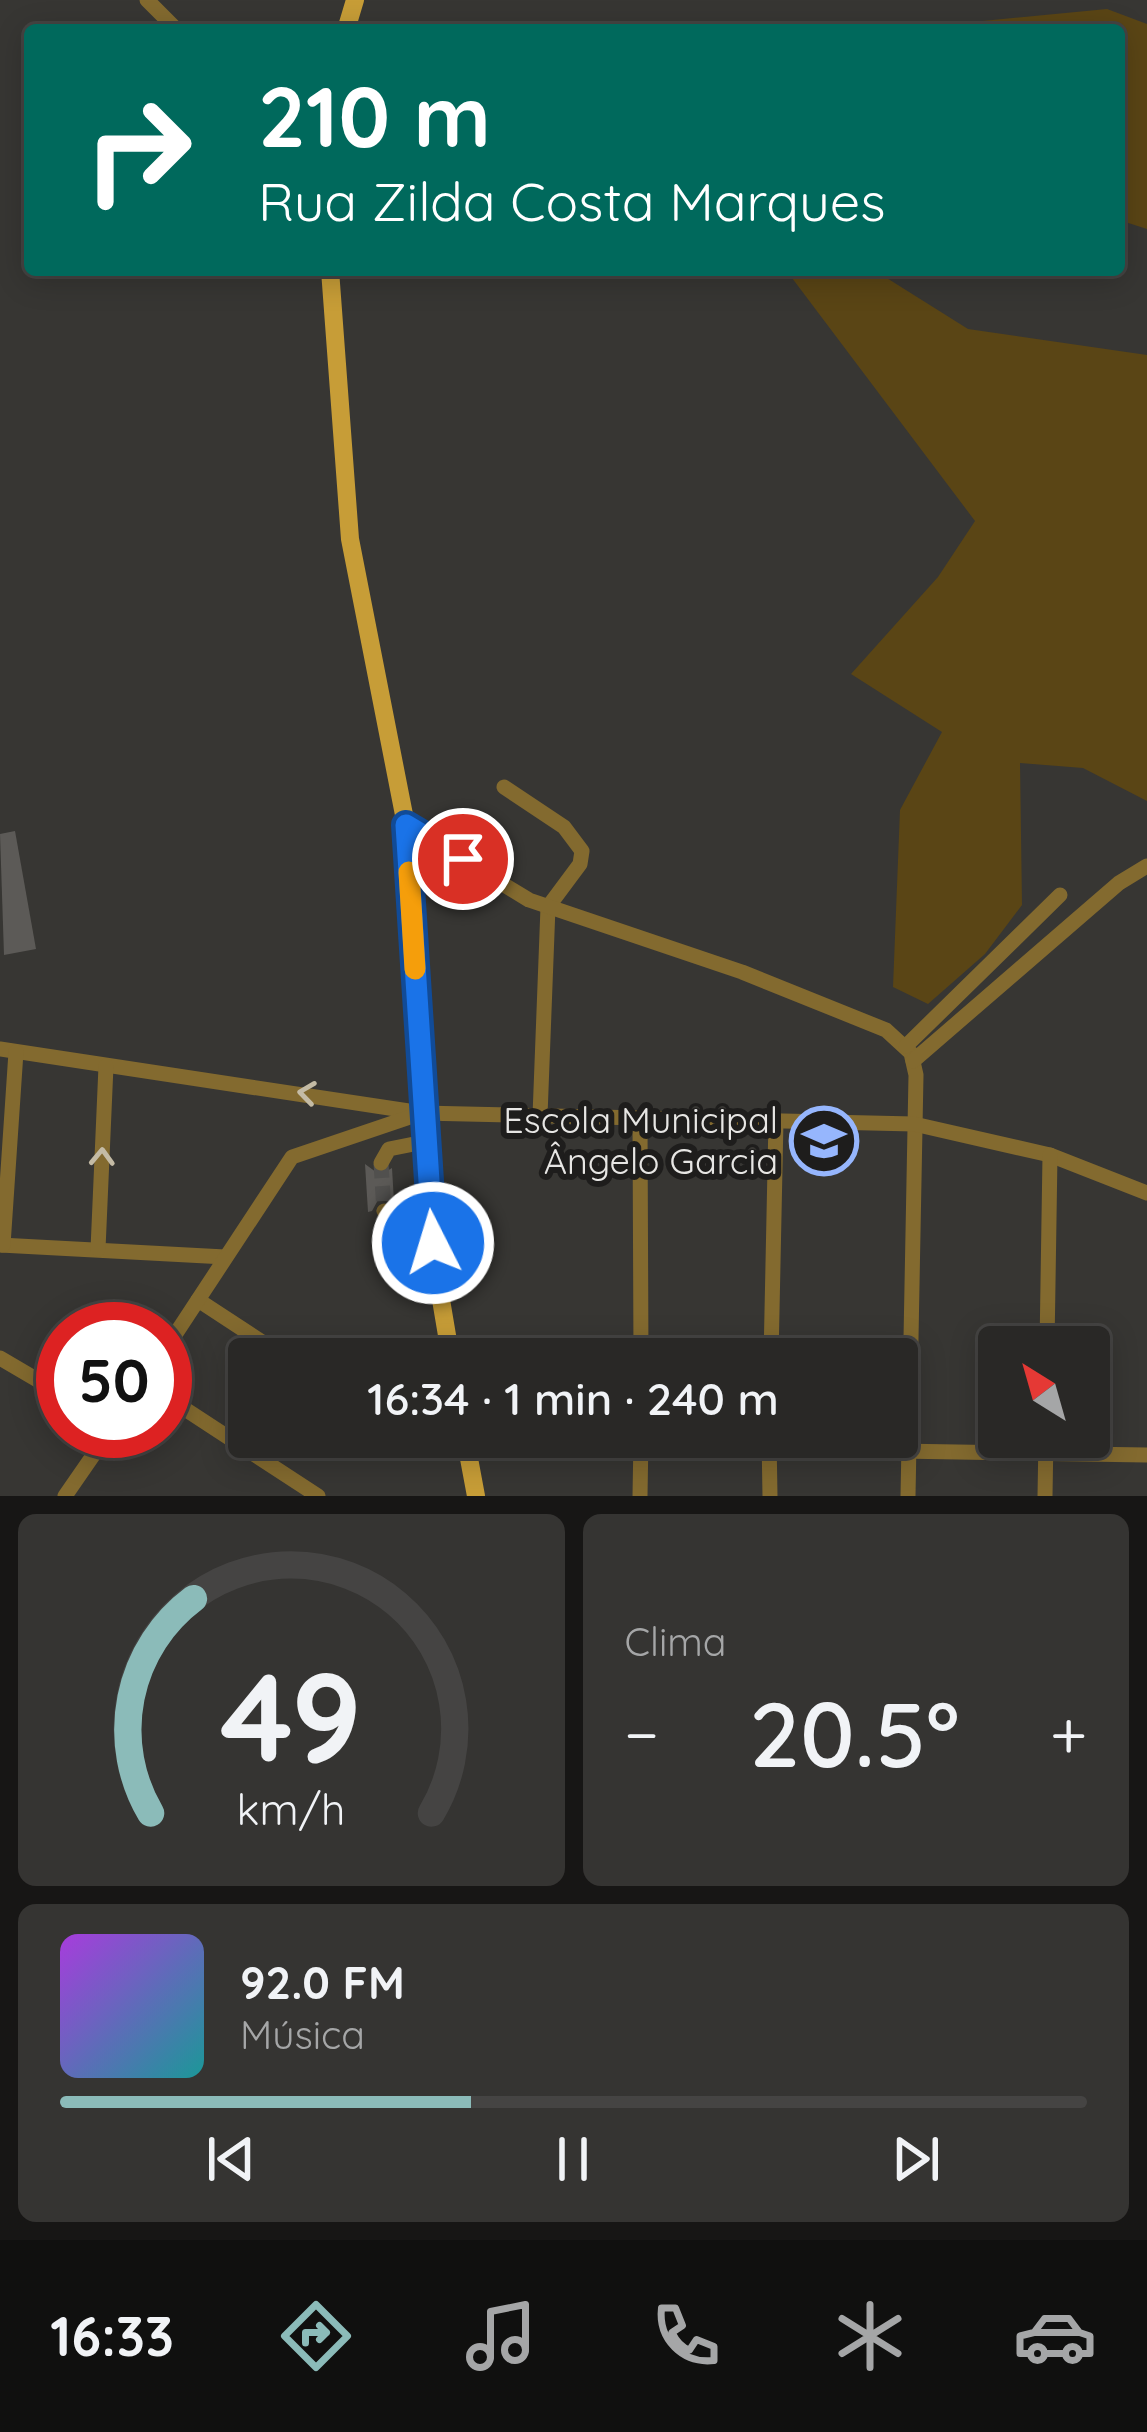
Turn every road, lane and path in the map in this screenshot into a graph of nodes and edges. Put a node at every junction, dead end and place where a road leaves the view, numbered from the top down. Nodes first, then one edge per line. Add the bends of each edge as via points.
1 (147, 0) edge
2 (170, 24) edge
3 (330, 276) edge
4 (504, 787) dead end
5 (406, 825) junction
6 (1147, 866) edge
7 (1060, 895) dead end
8 (548, 907) junction
9 (8, 1050) edge
10 (910, 1053) junction
11 (106, 1066) junction
12 (422, 1113) junction
13 (541, 1116) junction
14 (640, 1120) junction
15 (776, 1120) junction
16 (914, 1124) junction
17 (424, 1142) junction
18 (1049, 1155) junction
19 (381, 1163) dead end
20 (1147, 1193) edge
21 (384, 1211) dead end
22 (430, 1211) junction
23 (2, 1245) edge
24 (98, 1249) junction
25 (224, 1257) junction
26 (198, 1300) junction
27 (192, 1309) edge
28 (1047, 1326) edge
29 (256, 1338) edge
30 (448, 1338) edge
31 (641, 1338) edge
32 (771, 1338) edge
33 (911, 1338) edge
34 (0, 1358) edge
35 (36, 1379) edge
36 (192, 1414) edge
37 (978, 1449) edge
38 (1110, 1451) edge
39 (918, 1452) edge
40 (1147, 1455) edge
41 (91, 1458) edge
42 (469, 1458) edge
43 (641, 1458) edge
44 (769, 1458) edge
45 (909, 1458) edge
46 (1046, 1458) edge
47 (65, 1496) edge
48 (317, 1496) edge
49 (476, 1496) edge
50 (640, 1496) edge
51 (770, 1496) edge
52 (908, 1496) edge
53 (1045, 1496) edge

1 - 2 street
3 - 5 main road via 350,538
4 - 8 street via 564,827 582,851
5 - 8 street
5 - 12 main road
6 - 10 street
7 - 10 street
8 - 10 street via 886,1030
8 - 13 street
9 - 11 street
9 - 23 street
10 - 16 street
12 -> 11 street
24 -> 11 street
12 - 13 street
12 - 17 main road
12 - 25 street via 292,1157
13 - 14 street
14 - 15 street
14 - 31 street
15 - 16 street
15 - 32 street
16 - 18 street
16 - 33 street
17 - 19 street via 389,1148
17 - 22 main road
18 - 20 street
18 - 28 street
21 - 22 street via 402,1220
22 - 30 main road
23 - 24 street
24 - 25 street
25 - 26 street
26 - 27 street
26 - 29 street
34 - 35 street
36 - 48 street
37 - 39 street
38 - 40 street
41 - 47 street
42 - 49 main road
43 - 50 street
44 - 51 street
45 - 52 street
46 - 53 street

